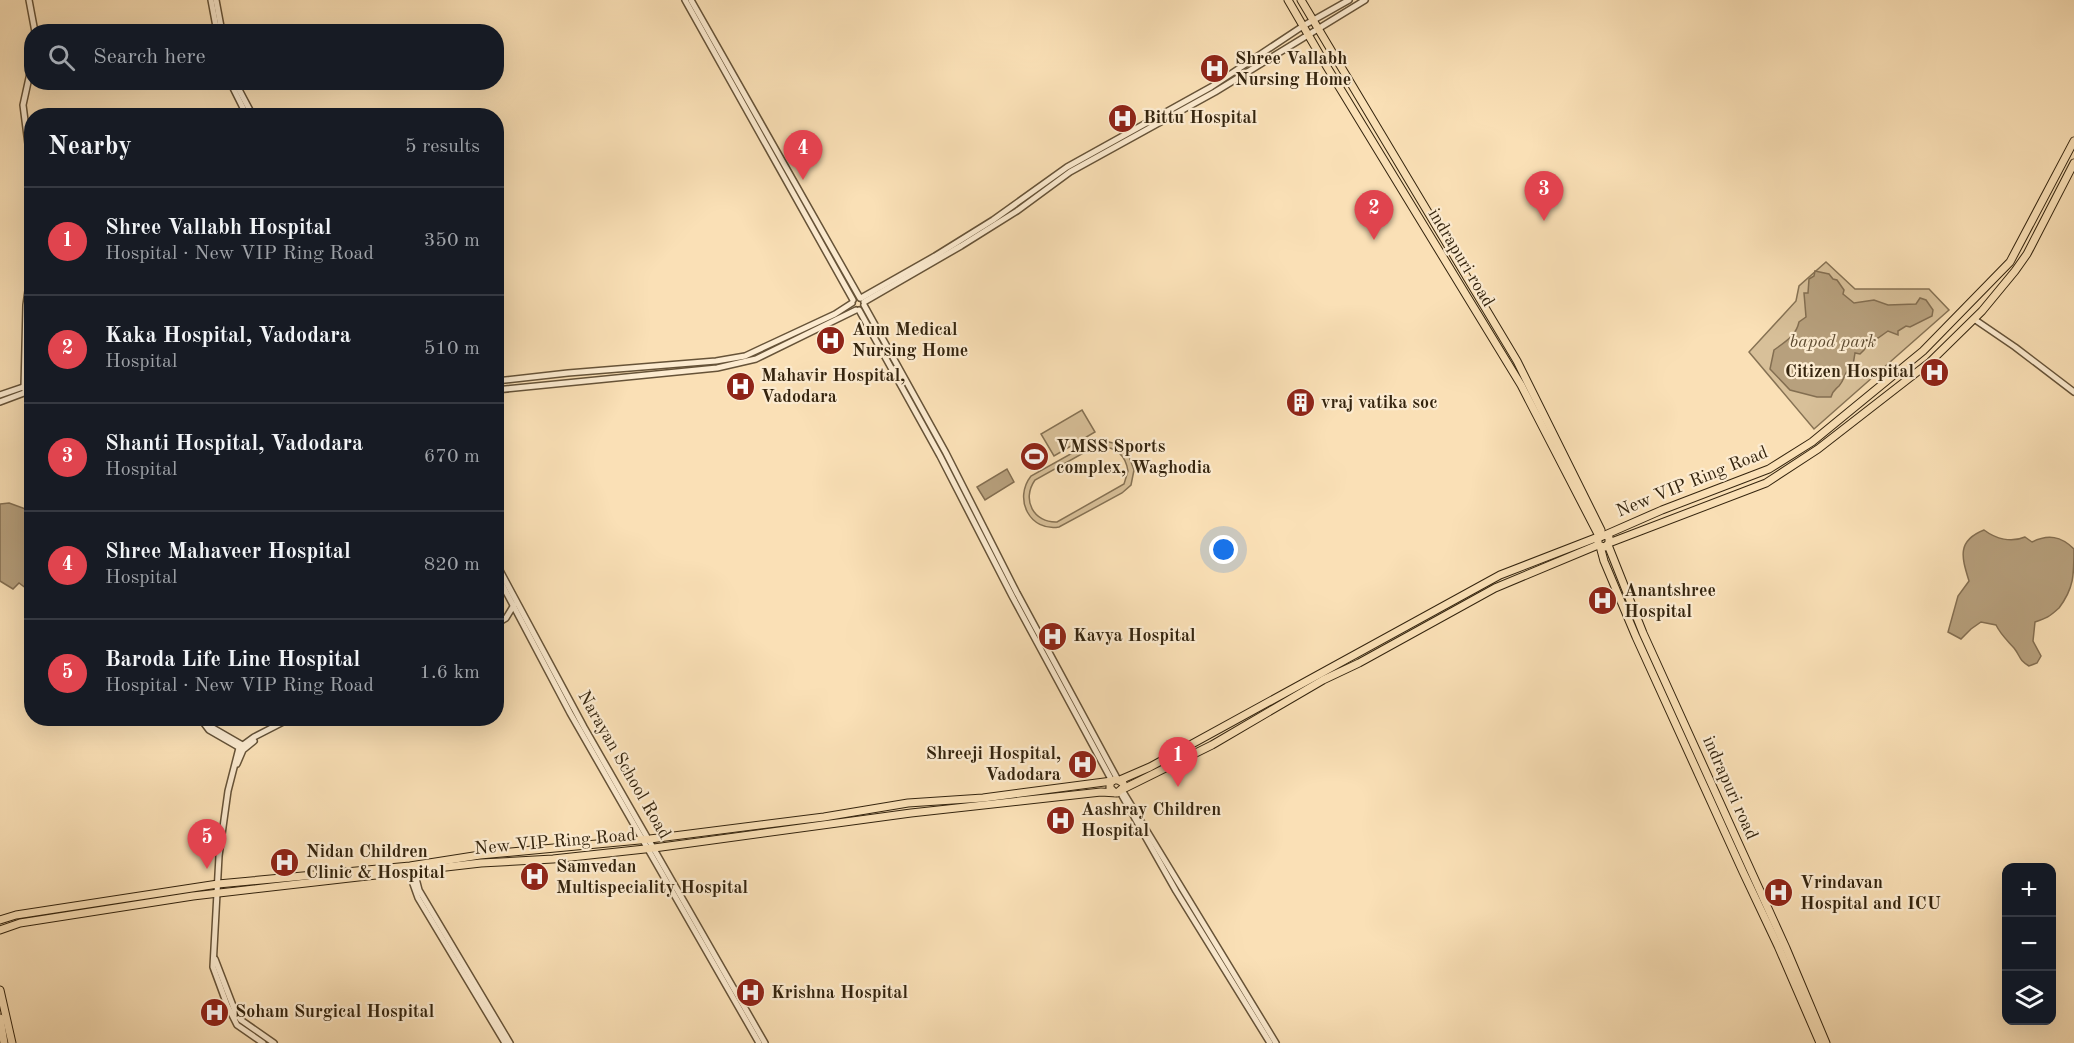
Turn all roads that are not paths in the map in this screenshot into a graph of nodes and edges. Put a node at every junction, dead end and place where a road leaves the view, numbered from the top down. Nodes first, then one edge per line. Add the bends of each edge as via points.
1 (29, 0) edge
2 (211, 0) edge
3 (216, 0) edge
4 (685, 0) edge
5 (691, 0) edge
6 (1288, 0) edge
7 (1301, 0) edge
8 (1349, 0) edge
9 (1365, 0) edge
10 (1313, 20) junction
11 (34, 24) edge
12 (216, 24) edge
13 (220, 24) edge
14 (1303, 26) junction
15 (1317, 28) junction
16 (1308, 34) junction
17 (26, 90) edge
18 (234, 90) edge
19 (239, 90) edge
20 (244, 108) edge
21 (249, 108) edge
22 (24, 113) edge
23 (2074, 141) edge
24 (2074, 163) edge
25 (852, 301) junction
26 (862, 301) junction
27 (857, 310) junction
28 (1974, 319) junction
29 (504, 380) edge
30 (504, 389) edge
31 (24, 390) edge
32 (24, 391) edge
33 (2074, 392) edge
34 (0, 395) edge
35 (0, 402) edge
36 (1601, 539) junction
37 (1609, 544) junction
38 (504, 579) edge
39 (504, 585) edge
40 (516, 604) junction
41 (504, 617) edge
42 (207, 726) edge
43 (274, 726) edge
44 (282, 726) edge
45 (243, 748) junction
46 (1116, 780) junction
47 (1120, 791) junction
48 (646, 840) junction
49 (651, 848) junction
50 (411, 869) junction
51 (218, 884) junction
52 (218, 894) junction
53 (0, 920) edge
54 (0, 930) edge
55 (214, 959) junction
56 (0, 990) edge
57 (0, 1018) edge
58 (4, 1043) edge
59 (12, 1043) edge
60 (263, 1043) edge
61 (274, 1043) edge
62 (505, 1043) edge
63 (510, 1043) edge
64 (759, 1043) edge
65 (765, 1043) edge
66 (1270, 1043) edge
67 (1276, 1043) edge
68 (1820, 1043) edge
69 (1826, 1043) edge

1 - 11 street
2 - 12 street
3 - 13 street
4 - 25 street
5 - 26 street
6 - 14 main road, indrapuri road
7 - 10 main road, indrapuri road
8 - 10 street
9 - 15 street
10 - 14 street
10 - 15 main road, indrapuri road
14 - 16 main road, indrapuri road
14 - 26 street via 1211,87 1067,167 993,220
15 - 16 street
15 - 36 main road, indrapuri road via 1517,361
16 - 26 street via 1215,92 1070,172 961,246
16 - 36 main road, indrapuri road via 1527,395
17 - 22 street
18 - 20 street
19 - 21 street
23 - 36 main road, New VIP Ring Road via 2010,262 1927,348 1812,442 1769,469 1662,510
24 - 28 main road, New VIP Ring Road via 2022,262
25 - 26 street
25 - 27 street
25 - 29 street via 835,314 745,356
26 - 27 street
26 - 46 street
27 - 30 street via 747,363
27 - 46 street
28 - 33 street
28 - 37 main road, New VIP Ring Road via 1877,405 1766,483
31 - 34 street
32 - 35 street
36 - 37 main road, indrapuri road via 1608,537
36 - 46 main road, New VIP Ring Road via 1500,575 1150,767
36 - 47 main road, New VIP Ring Road via 1495,588 1212,745
36 - 68 main road, indrapuri road via 1604,561 1636,637
37 - 69 main road, indrapuri road via 1643,633
38 - 40 street
39 - 40 street
40 - 41 street
40 - 48 street, Narayan School Road via 570,713
42 - 45 street
43 - 45 street
44 - 45 street
45 - 51 street via 231,791
46 - 47 main road via 1123,783
46 - 47 main road via 1110,788
46 - 48 main road, New VIP Ring Road via 983,798 908,803
47 - 49 main road, New VIP Ring Road via 910,813
47 - 66 street via 1176,891
47 - 67 street
48 - 49 street, Narayan School Road
48 - 50 main road, New VIP Ring Road via 480,855
49 - 50 main road, New VIP Ring Road
49 - 64 street
49 - 65 street, Narayan School Road
50 - 51 main road, New VIP Ring Road
50 - 52 main road, New VIP Ring Road
50 - 62 street via 418,898
50 - 63 street
51 - 52 street
51 - 53 main road, New VIP Ring Road
52 - 54 main road, New VIP Ring Road via 20,922
52 - 55 street
55 - 60 street via 216,976 232,1016 243,1030
55 - 61 street via 241,1020
56 - 59 main road
57 - 58 main road

